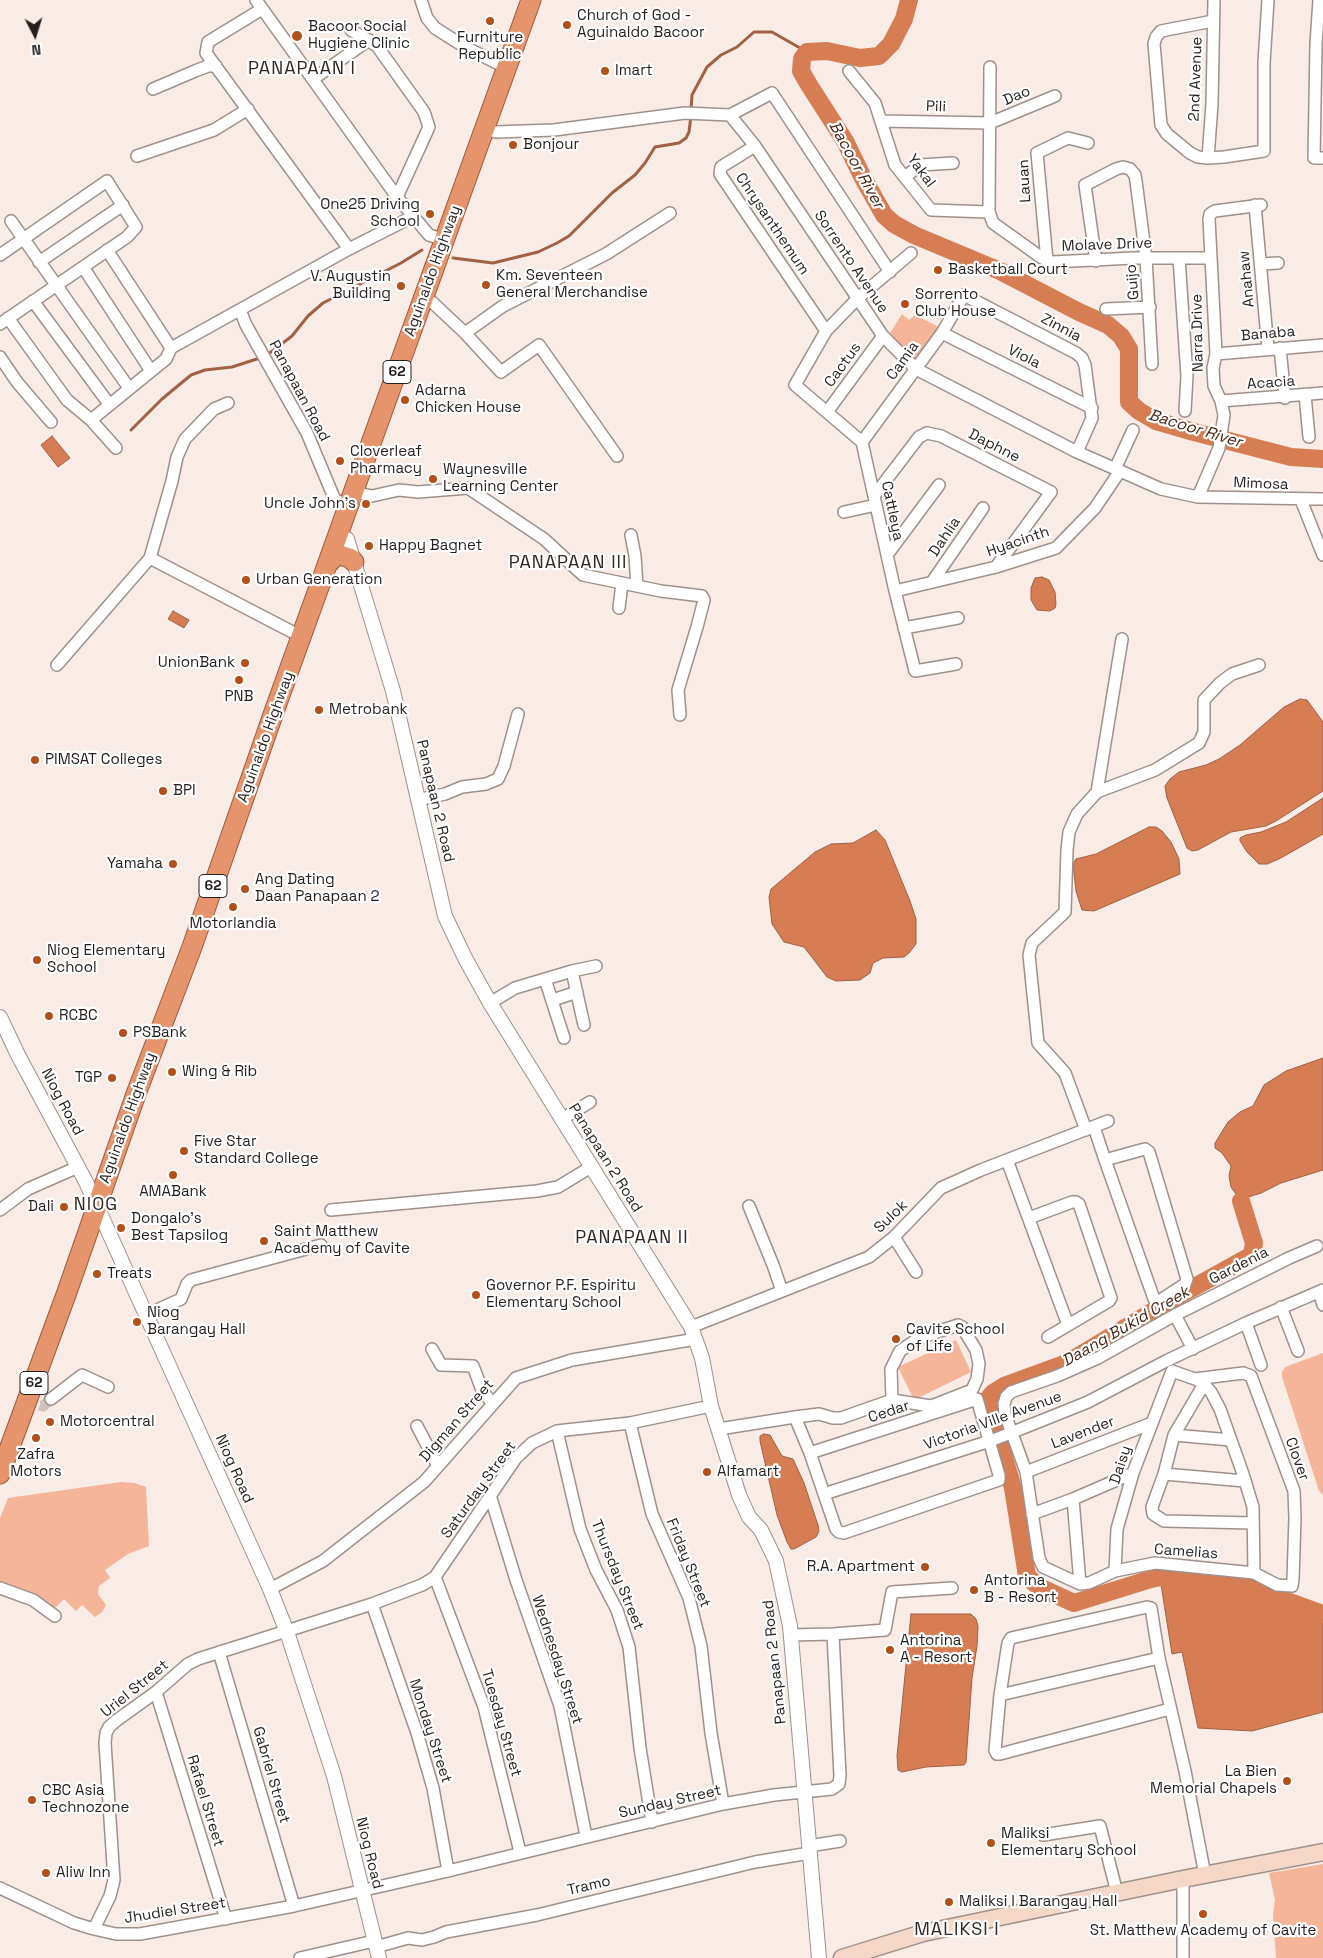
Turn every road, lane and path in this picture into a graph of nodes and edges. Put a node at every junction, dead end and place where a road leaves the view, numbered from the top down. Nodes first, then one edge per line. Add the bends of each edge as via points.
1 (421, 0) edge
2 (531, 0) edge
3 (1214, 0) edge
4 (1268, 0) edge
5 (1320, 4) edge
6 (259, 5) edge
7 (1213, 21) junction
8 (351, 30) dead end
9 (369, 40) junction
10 (1319, 44) edge
11 (216, 66) junction
12 (990, 67) dead end
13 (507, 68) junction
14 (849, 71) dead end
15 (313, 79) junction
16 (1319, 86) edge
17 (153, 90) dead end
18 (1055, 96) dead end
19 (248, 109) junction
20 (730, 115) junction
21 (882, 122) junction
22 (990, 123) junction
23 (1319, 124) edge
24 (485, 129) junction
25 (1088, 143) dead end
26 (756, 146) junction
27 (137, 156) dead end
28 (1208, 158) junction
29 (1323, 158) edge
30 (953, 163) dead end
31 (905, 177) junction
32 (397, 197) junction
33 (123, 205) junction
34 (1258, 205) joint
35 (989, 212) junction
36 (670, 213) dead end
37 (414, 216) junction
38 (11, 221) dead end
39 (22, 238) junction
40 (445, 240) junction
41 (348, 249) junction
42 (107, 250) junction
43 (911, 253) dead end
44 (0, 255) edge
45 (1146, 258) junction
46 (1179, 258) junction
47 (1211, 258) junction
48 (1047, 261) junction
49 (1096, 261) junction
50 (39, 262) junction
51 (1278, 263) dead end
52 (1261, 264) junction
53 (83, 267) junction
54 (890, 272) junction
55 (56, 285) junction
56 (964, 295) joint
57 (857, 299) junction
58 (422, 300) junction
59 (33, 301) junction
60 (1150, 307) junction
61 (1106, 309) dead end
62 (240, 310) junction
63 (4, 321) edge
64 (826, 331) junction
65 (465, 333) junction
66 (942, 333) junction
67 (883, 336) junction
68 (1323, 345) edge
69 (171, 348) junction
70 (1274, 349) junction
71 (1216, 354) junction
72 (0, 357) edge
73 (1152, 364) dead end
74 (916, 369) junction
75 (151, 371) junction
76 (129, 388) junction
77 (1323, 393) edge
78 (1305, 395) junction
79 (1284, 398) junction
80 (1221, 401) junction
81 (228, 403) dead end
82 (109, 404) junction
83 (1092, 408) junction
84 (1185, 411) dead end
85 (827, 412) junction
86 (91, 420) junction
87 (50, 422) dead end
88 (1133, 430) dead end
89 (1309, 437) dead end
90 (862, 442) junction
91 (116, 448) dead end
92 (1077, 452) junction
93 (617, 456) dead end
94 (1117, 470) junction
95 (939, 485) dead end
96 (1198, 497) junction
97 (352, 498) junction
98 (1323, 499) edge
99 (1301, 500) junction
100 (875, 501) junction
101 (983, 508) dead end
102 (844, 512) dead end
103 (339, 535) junction
104 (631, 535) dead end
105 (1322, 551) edge
106 (887, 555) junction
107 (150, 558) junction
108 (354, 562) junction
109 (329, 563) junction
110 (996, 567) junction
111 (932, 582) junction
112 (622, 583) junction
113 (637, 586) junction
114 (895, 591) junction
115 (619, 608) dead end
116 (958, 618) dead end
117 (904, 628) junction
118 (302, 637) junction
119 (1122, 639) dead end
120 (956, 664) dead end
121 (1259, 664) dead end
122 (57, 666) dead end
123 (518, 714) dead end
124 (680, 715) dead end
125 (1097, 792) junction
126 (418, 800) junction
127 (596, 966) dead end
128 (572, 970) junction
129 (545, 979) junction
130 (576, 992) junction
131 (553, 1000) junction
132 (490, 1003) junction
133 (0, 1017) edge
134 (584, 1025) dead end
135 (564, 1038) dead end
136 (590, 1102) dead end
137 (562, 1119) junction
138 (1108, 1121) dead end
139 (1090, 1128) junction
140 (1007, 1160) junction
141 (1105, 1160) junction
142 (78, 1167) junction
143 (591, 1167) junction
144 (96, 1206) junction
145 (749, 1206) dead end
146 (0, 1210) edge
147 (331, 1210) dead end
148 (1029, 1218) junction
149 (894, 1237) junction
150 (321, 1245) dead end
151 (1317, 1246) dead end
152 (916, 1272) dead end
153 (782, 1291) junction
154 (1321, 1291) edge
155 (1323, 1305) edge
156 (1281, 1308) junction
157 (1175, 1315) junction
158 (146, 1316) junction
159 (1246, 1323) junction
160 (1068, 1326) junction
161 (694, 1333) junction
162 (1048, 1337) dead end
163 (432, 1349) dead end
164 (1193, 1349) junction
165 (1298, 1350) dead end
166 (1261, 1365) dead end
167 (1169, 1366) junction
168 (1200, 1381) junction
169 (108, 1387) dead end
170 (51, 1399) tunnel mouth
171 (892, 1400) junction
172 (492, 1403) junction
173 (711, 1406) junction
174 (794, 1417) junction
175 (630, 1423) junction
176 (1152, 1423) junction
177 (417, 1426) dead end
178 (719, 1429) junction
179 (557, 1430) junction
180 (1011, 1433) junction
181 (1174, 1435) junction
182 (991, 1440) junction
183 (1231, 1440) junction
184 (810, 1453) junction
185 (438, 1466) junction
186 (1026, 1472) junction
187 (1133, 1472) junction
188 (0, 1474) edge
189 (1164, 1474) junction
190 (1245, 1481) junction
191 (824, 1494) junction
192 (490, 1496) junction
193 (1073, 1499) junction
194 (1032, 1514) junction
195 (1253, 1523) junction
196 (1115, 1571) junction
197 (1254, 1573) junction
198 (435, 1577) junction
199 (1080, 1584) junction
200 (1292, 1586) joint
201 (0, 1588) edge
202 (952, 1588) dead end
203 (270, 1589) junction
204 (372, 1604) junction
205 (55, 1616) dead end
206 (287, 1632) junction
207 (790, 1634) junction
208 (833, 1634) junction
209 (219, 1652) junction
210 (1159, 1658) junction
211 (156, 1692) junction
212 (1000, 1694) junction
213 (1170, 1709) junction
214 (804, 1792) junction
215 (723, 1804) junction
216 (652, 1822) junction
217 (1042, 1835) dead end
218 (586, 1836) junction
219 (840, 1840) dead end
220 (810, 1850) junction
221 (520, 1852) junction
222 (1323, 1852) edge
223 (448, 1871) junction
224 (1205, 1875) junction
225 (1183, 1879) junction
226 (0, 1888) edge
227 (362, 1890) junction
228 (1117, 1893) junction
229 (294, 1906) junction
230 (226, 1919) junction
231 (94, 1929) junction
232 (376, 1949) edge
233 (300, 1958) edge
234 (819, 1958) edge
235 (842, 1958) edge
236 (1183, 1958) edge

1 - 13 street via 427,18 435,28
2 - 13 highway, Aguinaldo Highway / 62
3 - 7 street, 2nd Avenue
4 - 28 street via 1264,151
5 - 10 street
6 - 11 street via 208,42 206,53
6 - 15 street
7 - 28 street, 2nd Avenue
7 - 28 street via 1161,32 1154,44 1162,124 1166,134 1190,153
8 - 9 street
9 - 15 street
9 - 32 street via 377,46 424,112 429,126
10 - 16 street
11 - 17 street via 205,67
11 - 19 street
12 - 22 street
13 - 24 highway, Aguinaldo Highway / 62
14 - 21 street, Yakal via 874,103
15 - 32 street
16 - 23 street
18 - 22 street, Dao
19 - 27 street via 214,130
19 - 41 street
20 - 24 street via 685,113 554,130 495,132
20 - 26 street, Sorrento Avenue
20 - 54 street via 776,91
21 - 22 street, Pili
21 - 31 street, Yakal via 895,165
22 - 35 street
23 - 29 street via 1314,158
24 - 40 highway, Aguinaldo Highway / 62
25 - 48 street, Lauan via 1068,138 1037,152
26 - 57 street, Sorrento Avenue
26 - 64 street, Chrysanthemum via 721,168 720,174
30 - 31 street via 920,164
31 - 35 street, Yakal via 931,210
32 - 37 street
33 - 39 street via 107,180
33 - 42 street via 136,228
33 - 50 street
34 - 47 street, Narra Drive via 1210,214
34 - 52 street, Anahaw
35 - 48 street, Molave Drive via 993,223
36 - 65 street via 606,254 504,306
37 - 40 street via 429,235
37 - 41 street
38 - 39 street
39 - 44 street
39 - 50 street
40 - 58 highway, Aguinaldo Highway / 62
41 - 62 street
42 - 53 street
42 - 69 street
43 - 54 street
45 - 46 street, Molave Drive
45 - 49 street, Molave Drive
45 - 49 street, Guijo via 1135,175 1123,167 1085,185
45 - 60 street, Guijo
46 - 47 street, Molave Drive
46 - 84 street via 1187,376
47 - 71 street, Narra Drive
48 - 49 street, Molave Drive
50 - 55 street
51 - 52 street
52 - 70 street, Anahaw
53 - 55 street
53 - 75 street
54 - 57 street
55 - 59 street
55 - 76 street
56 - 66 street, Camia
56 - 83 street, Zinnia via 1082,358
57 - 64 street
57 - 67 street, Sorrento Avenue
58 - 65 street via 432,302
58 - 97 highway, Aguinaldo Highway / 62
59 - 63 street
59 - 82 street
60 - 61 street
60 - 73 street, Guijo
62 - 69 street
62 - 97 street, Panapaan Road via 307,433 335,500
63 - 86 street via 67,400
64 - 85 street via 795,385
65 - 93 street via 501,372 539,345
66 - 74 street, Camia
66 - 83 street, Viola
67 - 74 street, Sorrento Avenue
67 - 85 street, Cactus
68 - 70 street, Banaba
69 - 75 street via 166,359
70 - 71 street, Banaba
70 - 79 street, Anahaw
71 - 80 street, Narra Drive via 1214,386
72 - 87 street
74 - 90 street, Camia
74 - 92 street, Sorrento Avenue
75 - 76 street
76 - 82 street
77 - 78 street, Acacia
78 - 79 street, Acacia
78 - 89 street
79 - 80 street, Acacia
80 - 96 street, Narra Drive via 1224,415 1219,448
81 - 107 street via 214,409 185,439 177,457
82 - 86 street
83 - 92 street, Zinnia via 1089,427
85 - 90 street
86 - 91 street
88 - 94 street, Hyacinth
90 - 100 street, Cattleya
92 - 94 street, Sorrento Avenue
94 - 96 street, Sorrento Avenue via 1161,489
94 - 110 street, Hyacinth via 1095,508 1056,548
95 - 106 street
96 - 99 street, Mimosa
97 - 103 highway, Aguinaldo Highway / 62
97 - 112 street via 399,490 418,492 468,488 544,539 584,575
98 - 99 street, Mimosa
99 - 105 street
100 - 102 street
100 - 106 street, Cattleya
100 - 110 street, Daphne via 922,434 927,433 941,436 1051,492
101 - 111 street, Dahlia
103 - 108 street, Panapaan 2 Road via 346,539
103 - 109 highway, Aguinaldo Highway / 62
104 - 113 street via 636,556
106 - 114 street, Cattleya
107 - 118 street
107 - 122 street
108 - 109 highway via 340,555
108 - 126 street, Panapaan 2 Road via 393,691
109 - 118 highway, Aguinaldo Highway / 62
110 - 111 street, Hyacinth
111 - 114 street, Hyacinth
112 - 113 street
112 - 115 street
113 - 124 street via 704,598 680,680
114 - 117 street, Cattleya
116 - 117 street
117 - 120 street, Cattleya via 915,671
118 - 144 highway, Aguinaldo Highway / 62
119 - 125 street
121 - 125 street via 1232,674 1204,700 1204,732 1198,743 1155,770
123 - 126 street via 498,778 492,783 462,786
125 - 139 street via 1077,814 1069,832 1065,912 1032,943 1029,955 1038,1043 1065,1073
126 - 132 street, Panapaan 2 Road via 445,916
127 - 128 street
128 - 129 street
128 - 130 street
129 - 131 street
129 - 132 street via 515,988
130 - 131 street
130 - 134 street
131 - 135 street
132 - 137 street, Panapaan 2 Road
133 - 142 street, Niog Road
136 - 137 street
137 - 143 street, Panapaan 2 Road
138 - 139 street, Sulok
139 - 140 street, Sulok
139 - 141 street
140 - 148 street
140 - 149 street, Sulok via 941,1188
141 - 141 street via 1145,1149 1148,1152 1187,1279 1185,1284 1159,1301 1154,1299
142 - 144 street, Niog Road
142 - 146 street via 28,1189
143 - 147 street via 558,1187 537,1191
143 - 161 street, Panapaan 2 Road
144 - 158 street, Niog Road
144 - 188 highway, Aguinaldo Highway / 62 via 32,1402
145 - 153 street
148 - 160 street
148 - 160 street via 1072,1202 1079,1204 1111,1298
149 - 152 street
149 - 153 street, Sulok via 869,1257
150 - 158 street via 191,1280 181,1299
151 - 157 street, Gardenia
153 - 161 street, Sulok
154 - 155 street
154 - 156 street, Victoria Ville Avenue
156 - 159 street, Victoria Ville Avenue
156 - 165 street
157 - 164 street
157 - 180 street, Gardenia via 1098,1358 1011,1392 1004,1404
158 - 203 street, Niog Road
159 - 164 street, Victoria Ville Avenue
159 - 166 street
160 - 162 street
161 - 172 street, Digman Street via 572,1360 516,1378
161 - 173 street, Panapaan 2 Road
163 - 172 street via 441,1365 473,1366 482,1390
164 - 167 street, Victoria Ville Avenue
167 - 168 street
167 - 176 street, Daisy
167 - 180 street, Victoria Ville Avenue
168 - 181 street
168 - 183 street via 1211,1392 1220,1409
168 - 200 street, Clover via 1244,1373 1250,1376 1294,1491
169 - 170 street via 82,1375
171 - 171 street via 932,1406 972,1390 979,1364 976,1350 962,1327 958,1325 934,1333 900,1351 891,1369
171 - 174 street via 841,1418 819,1414
172 - 185 street, Digman Street
173 - 175 street, Saturday Street
173 - 178 street, Panapaan 2 Road
174 - 178 street
174 - 184 street
175 - 179 street, Saturday Street
175 - 215 street, Friday Street via 652,1514 689,1598 701,1646
176 - 186 street, Lavender
176 - 187 street, Daisy
177 - 185 street
178 - 207 street, Panapaan 2 Road via 739,1495 776,1561
179 - 192 street, Saturday Street via 532,1443 516,1458
179 - 216 street, Thursday Street via 580,1529 630,1647 640,1748
180 - 182 street, Victoria Ville Avenue
180 - 186 street
181 - 183 street
181 - 189 street
182 - 184 street, Cedar via 977,1399
182 - 191 street, Victoria Ville Avenue
182 - 191 street via 999,1480 844,1533 836,1529
183 - 190 street
184 - 191 street
185 - 203 street, Digman Street via 424,1482 323,1560
186 - 194 street
187 - 193 street
187 - 196 street, Daisy via 1117,1529
189 - 190 street
189 - 195 street via 1152,1507 1157,1518 1164,1521
190 - 195 street
192 - 198 street, Saturday Street
192 - 218 street, Wednesday Street via 560,1706
193 - 194 street
193 - 199 street
194 - 199 street via 1043,1567
195 - 197 street
196 - 197 street, Camelias via 1155,1563
196 - 199 street, Camelias
197 - 200 street, Camelias via 1277,1584
198 - 204 street, Saturday Street
198 - 221 street, Tuesday Street via 484,1707
201 - 205 street via 34,1600
202 - 208 street via 892,1592 884,1630
203 - 206 street, Niog Road
204 - 206 street, Saturday Street
204 - 223 street, Monday Street via 434,1788
206 - 209 street, Uriel Street
206 - 227 street, Niog Road via 334,1776
207 - 208 street
207 - 214 street, Panapaan 2 Road
208 - 214 street, Sunday Street via 839,1784 832,1789
209 - 211 street, Uriel Street via 188,1664
209 - 229 street, Gabriel Street
210 - 212 street
210 - 212 street via 1153,1611 1147,1606 1026,1633 1011,1638 1008,1643
210 - 213 street
211 - 230 street, Rafael Street
211 - 231 street, Uriel Street via 117,1720 106,1733 114,1880
212 - 213 street via 997,1754
213 - 224 street
214 - 215 street, Sunday Street
214 - 220 street, Panapaan 2 Road
215 - 216 street, Sunday Street
216 - 218 street, Sunday Street
217 - 228 street via 1100,1826
218 - 221 street, Sunday Street
219 - 220 street, Tramo
220 - 232 street, Tramo via 537,1915 446,1932 422,1940 408,1938
220 - 234 street, Panapaan 2 Road
221 - 223 street, Sunday Street
222 - 224 main road
223 - 227 street, Sunday Street
224 - 225 main road
225 - 228 main road
225 - 236 street
226 - 231 street, Jhudiel Street
227 - 229 street, Jhudiel Street
227 - 232 street, Niog Road
228 - 235 main road via 923,1933
229 - 230 street, Jhudiel Street
230 - 231 street, Jhudiel Street via 140,1934 116,1934
232 - 233 street, Tramo

